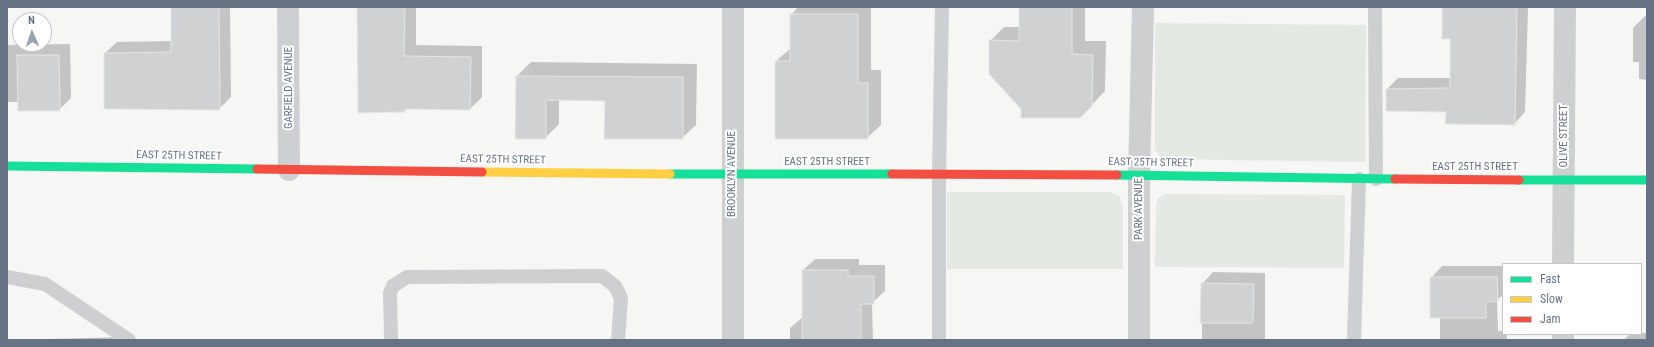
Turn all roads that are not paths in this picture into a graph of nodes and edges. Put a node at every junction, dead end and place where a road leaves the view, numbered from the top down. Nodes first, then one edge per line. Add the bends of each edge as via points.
1 (288, 7) edge
2 (733, 7) edge
3 (942, 7) edge
4 (1143, 7) edge
5 (1375, 7) edge
6 (1565, 7) edge
7 (7, 166) edge
8 (289, 170) junction
9 (732, 173) junction
10 (939, 174) junction
11 (1139, 175) junction
12 (1359, 179) junction
13 (1376, 179) junction
14 (1564, 180) junction
15 (1647, 180) edge
16 (1564, 263) edge
17 (7, 278) edge
18 (128, 340) edge
19 (391, 340) edge
20 (618, 340) edge
21 (733, 340) edge
22 (939, 340) edge
23 (1139, 340) edge
24 (1354, 340) edge

1 - 8 street, GARFIELD AVENUE
2 - 9 street, BROOKLYN AVENUE
3 - 10 lane
4 - 11 street, PARK AVENUE
5 - 13 lane
6 - 14 street, OLIVE STREET
7 - 8 street, EAST 25TH STREET
8 - 9 street, EAST 25TH STREET
9 - 10 street, EAST 25TH STREET
9 - 21 street, BROOKLYN AVENUE
10 - 11 street, EAST 25TH STREET
10 - 22 lane
11 - 12 street, EAST 25TH STREET
11 - 23 street, PARK AVENUE
12 - 13 street, EAST 25TH STREET
12 - 24 lane
13 - 14 street, EAST 25TH STREET
14 - 15 street, EAST 25TH STREET
14 - 16 street, OLIVE STREET
17 - 18 lane via 45,284
19 - 20 lane via 390,293 393,286 407,277 602,276 615,286 621,298

